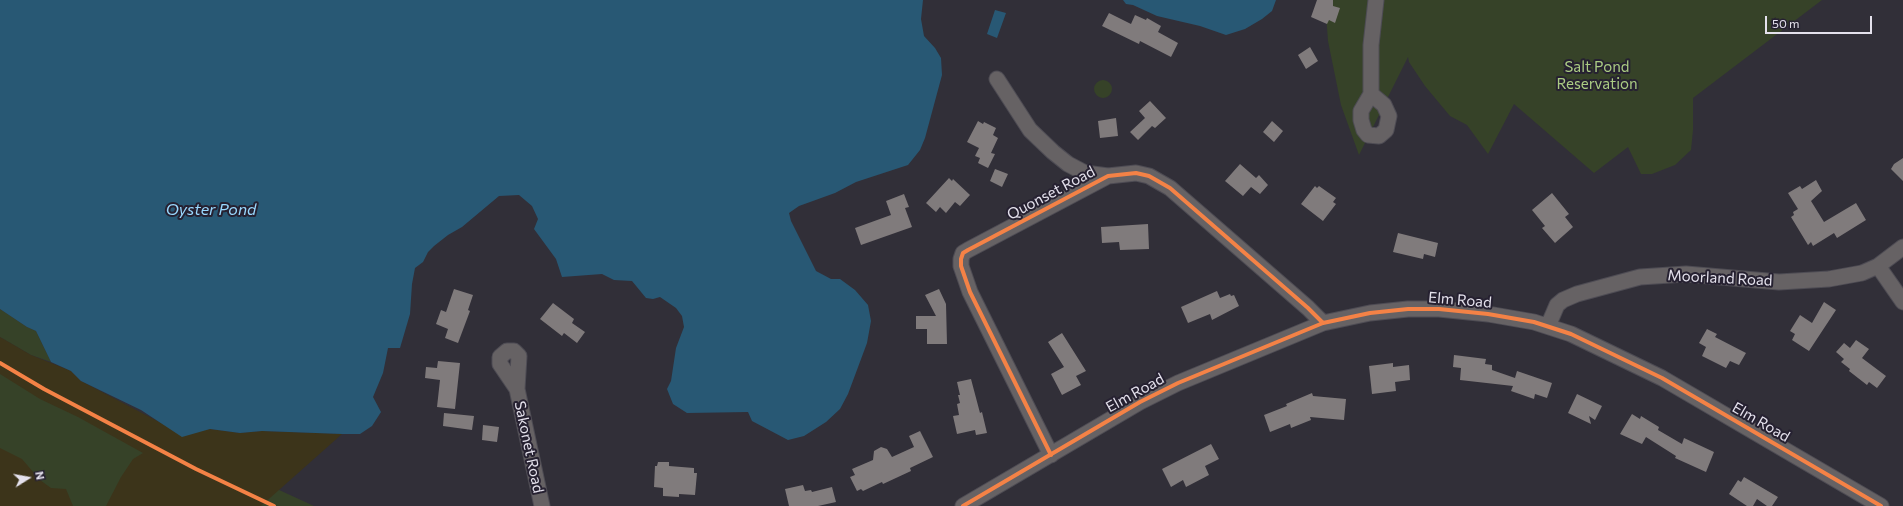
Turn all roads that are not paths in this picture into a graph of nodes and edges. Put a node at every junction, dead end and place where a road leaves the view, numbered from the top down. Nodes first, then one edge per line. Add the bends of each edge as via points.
1 (1376, 0) edge
2 (997, 80) dead end
3 (1371, 94) dead end
4 (1108, 176) junction
5 (1903, 247) edge
6 (1878, 266) junction
7 (1903, 302) edge
8 (1323, 323) junction
9 (1548, 326) junction
10 (517, 389) dead end
11 (1051, 455) junction
12 (542, 506) edge
13 (963, 506) edge
14 (1881, 506) edge

1 - 3 street via 1370,45
2 - 4 street via 1030,130 1053,152 1085,173
4 - 8 street, Quonset Road via 1136,173 1149,176 1170,188
4 - 11 street, Quonset Road via 968,250 961,259 970,292
5 - 6 street, Moorland Road
6 - 7 street
6 - 9 street, Moorland Road via 1844,277 1779,282 1686,274 1640,277 1563,300 1557,305
8 - 9 street, Elm Road via 1370,313 1431,309 1488,314
8 - 11 street, Elm Road via 1178,383 1140,402
9 - 14 street, Elm Road via 1575,336 1662,378
10 - 12 street, Sakonet Road
11 - 13 street, Elm Road

